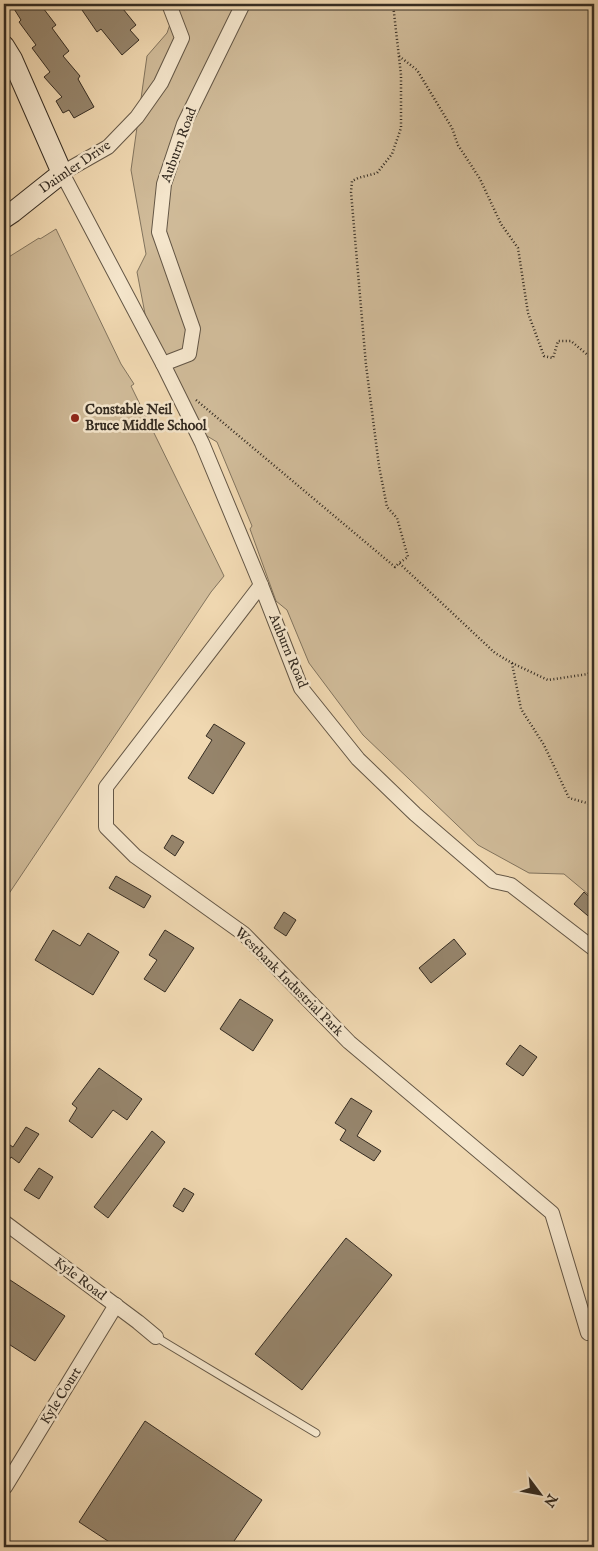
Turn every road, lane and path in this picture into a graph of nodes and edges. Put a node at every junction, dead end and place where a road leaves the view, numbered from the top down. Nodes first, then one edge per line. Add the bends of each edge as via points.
1 (169, 4) edge
2 (244, 4) edge
3 (392, 4) edge
4 (4, 46) edge
5 (399, 55) junction
6 (62, 173) junction
7 (4, 218) edge
8 (594, 353) edge
9 (589, 356) junction
10 (163, 364) junction
11 (594, 364) edge
12 (172, 383) junction
13 (398, 563) junction
14 (261, 585) junction
15 (512, 664) junction
16 (594, 668) edge
17 (594, 806) edge
18 (594, 949) edge
19 (4, 1222) edge
20 (116, 1305) junction
21 (588, 1333) dead end
22 (156, 1337) joint
23 (316, 1433) dead end
24 (5, 1486) edge

1 - 6 street, Daimler Drive via 182,38 161,83 137,116 108,147
2 - 10 street, Auburn Road via 184,124 164,184 159,232 193,329 189,354
3 - 5 path
4 - 6 street, Auburn Road
5 - 9 path via 417,70 518,248 528,313 544,356 553,358 558,341 571,342
5 - 13 path via 401,128 392,154 377,173 352,181 351,192 364,347 379,466 387,507 397,518 408,557
6 - 7 street, Daimler Drive
6 - 10 street, Auburn Road
8 - 9 path
9 - 11 path
10 - 12 street, Auburn Road
12 - 13 path via 394,567
12 - 14 street, Auburn Road via 202,443
13 - 15 path via 495,653
14 - 18 street, Auburn Road via 301,688 358,759 415,814 493,881 511,885
14 - 21 street, Westbank Industrial Park via 106,787 106,827 135,856 244,934 349,1042 552,1213
15 - 16 path via 548,680 588,674
15 - 17 path via 521,709 544,745 569,798
19 - 20 street, Kyle Road
20 - 22 street, Kyle Road
20 - 24 street, Kyle Court
22 - 23 lane

